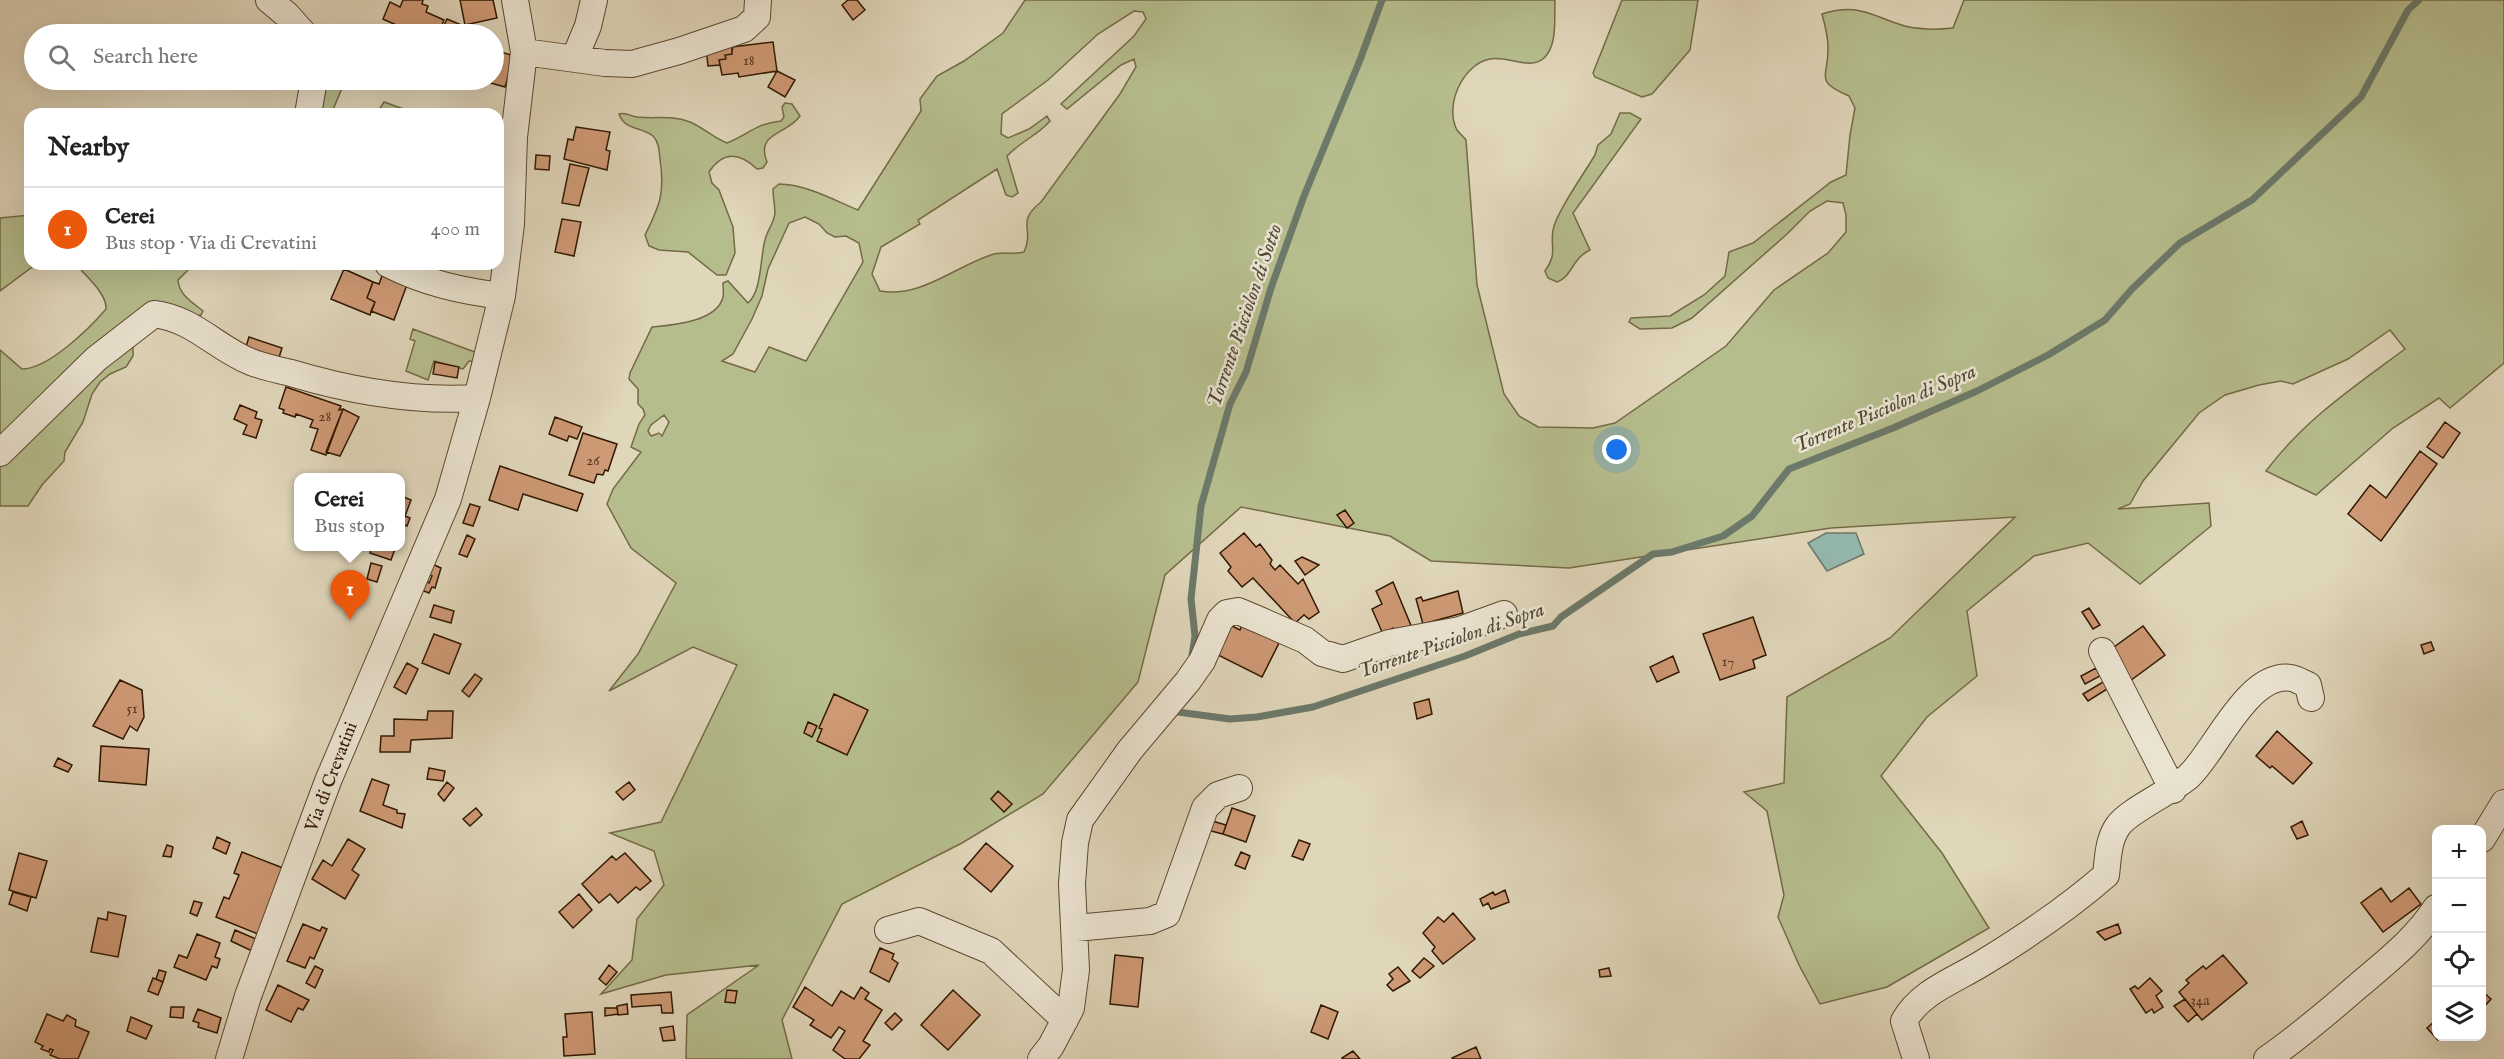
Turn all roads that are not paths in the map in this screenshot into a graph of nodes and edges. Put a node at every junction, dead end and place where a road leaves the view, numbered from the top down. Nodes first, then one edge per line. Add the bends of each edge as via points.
1 (269, 0) edge
2 (515, 0) edge
3 (594, 0) edge
4 (758, 0) edge
5 (295, 24) edge
6 (524, 52) junction
7 (574, 57) junction
8 (313, 90) edge
9 (310, 108) edge
10 (402, 270) edge
11 (502, 296) junction
12 (477, 398) junction
13 (0, 453) edge
14 (1504, 614) dead end
15 (2102, 651) dead end
16 (2311, 699) dead end
17 (1239, 788) dead end
18 (2173, 790) junction
19 (2504, 803) edge
20 (2486, 831) edge
21 (2432, 914) edge
22 (1076, 928) junction
23 (888, 930) dead end
24 (1056, 1012) junction
25 (229, 1059) edge
26 (1041, 1059) edge
27 (1916, 1059) edge
28 (2267, 1059) edge

1 - 5 street
2 - 6 street, Via di Crevatini
3 - 7 street
4 - 7 street via 757,16 744,29 679,51 632,64
6 - 7 street
6 - 11 street, Via di Crevatini
8 - 9 street
10 - 11 street via 458,290
11 - 12 street, Via di Crevatini
12 - 13 street via 403,397 303,377 250,362 173,316 154,314 96,360
12 - 25 street, Via di Crevatini via 448,499 328,782 248,996
14 - 22 street via 1460,630 1389,643 1343,659 1322,653 1305,640 1238,611 1227,613 1202,661 1180,675 1080,820 1072,884
15 - 18 street
16 - 18 street via 2308,685 2292,678 2277,678 2259,688 2192,774
17 - 22 street via 1218,795 1205,808 1167,914 1150,921
18 - 27 street via 2120,823 2113,833 2106,875 2088,891 1912,1007 1904,1021
19 - 20 street
21 - 28 street via 2403,949
22 - 24 street via 1071,1008
23 - 24 street via 919,921 991,951
24 - 26 street via 1051,1046

